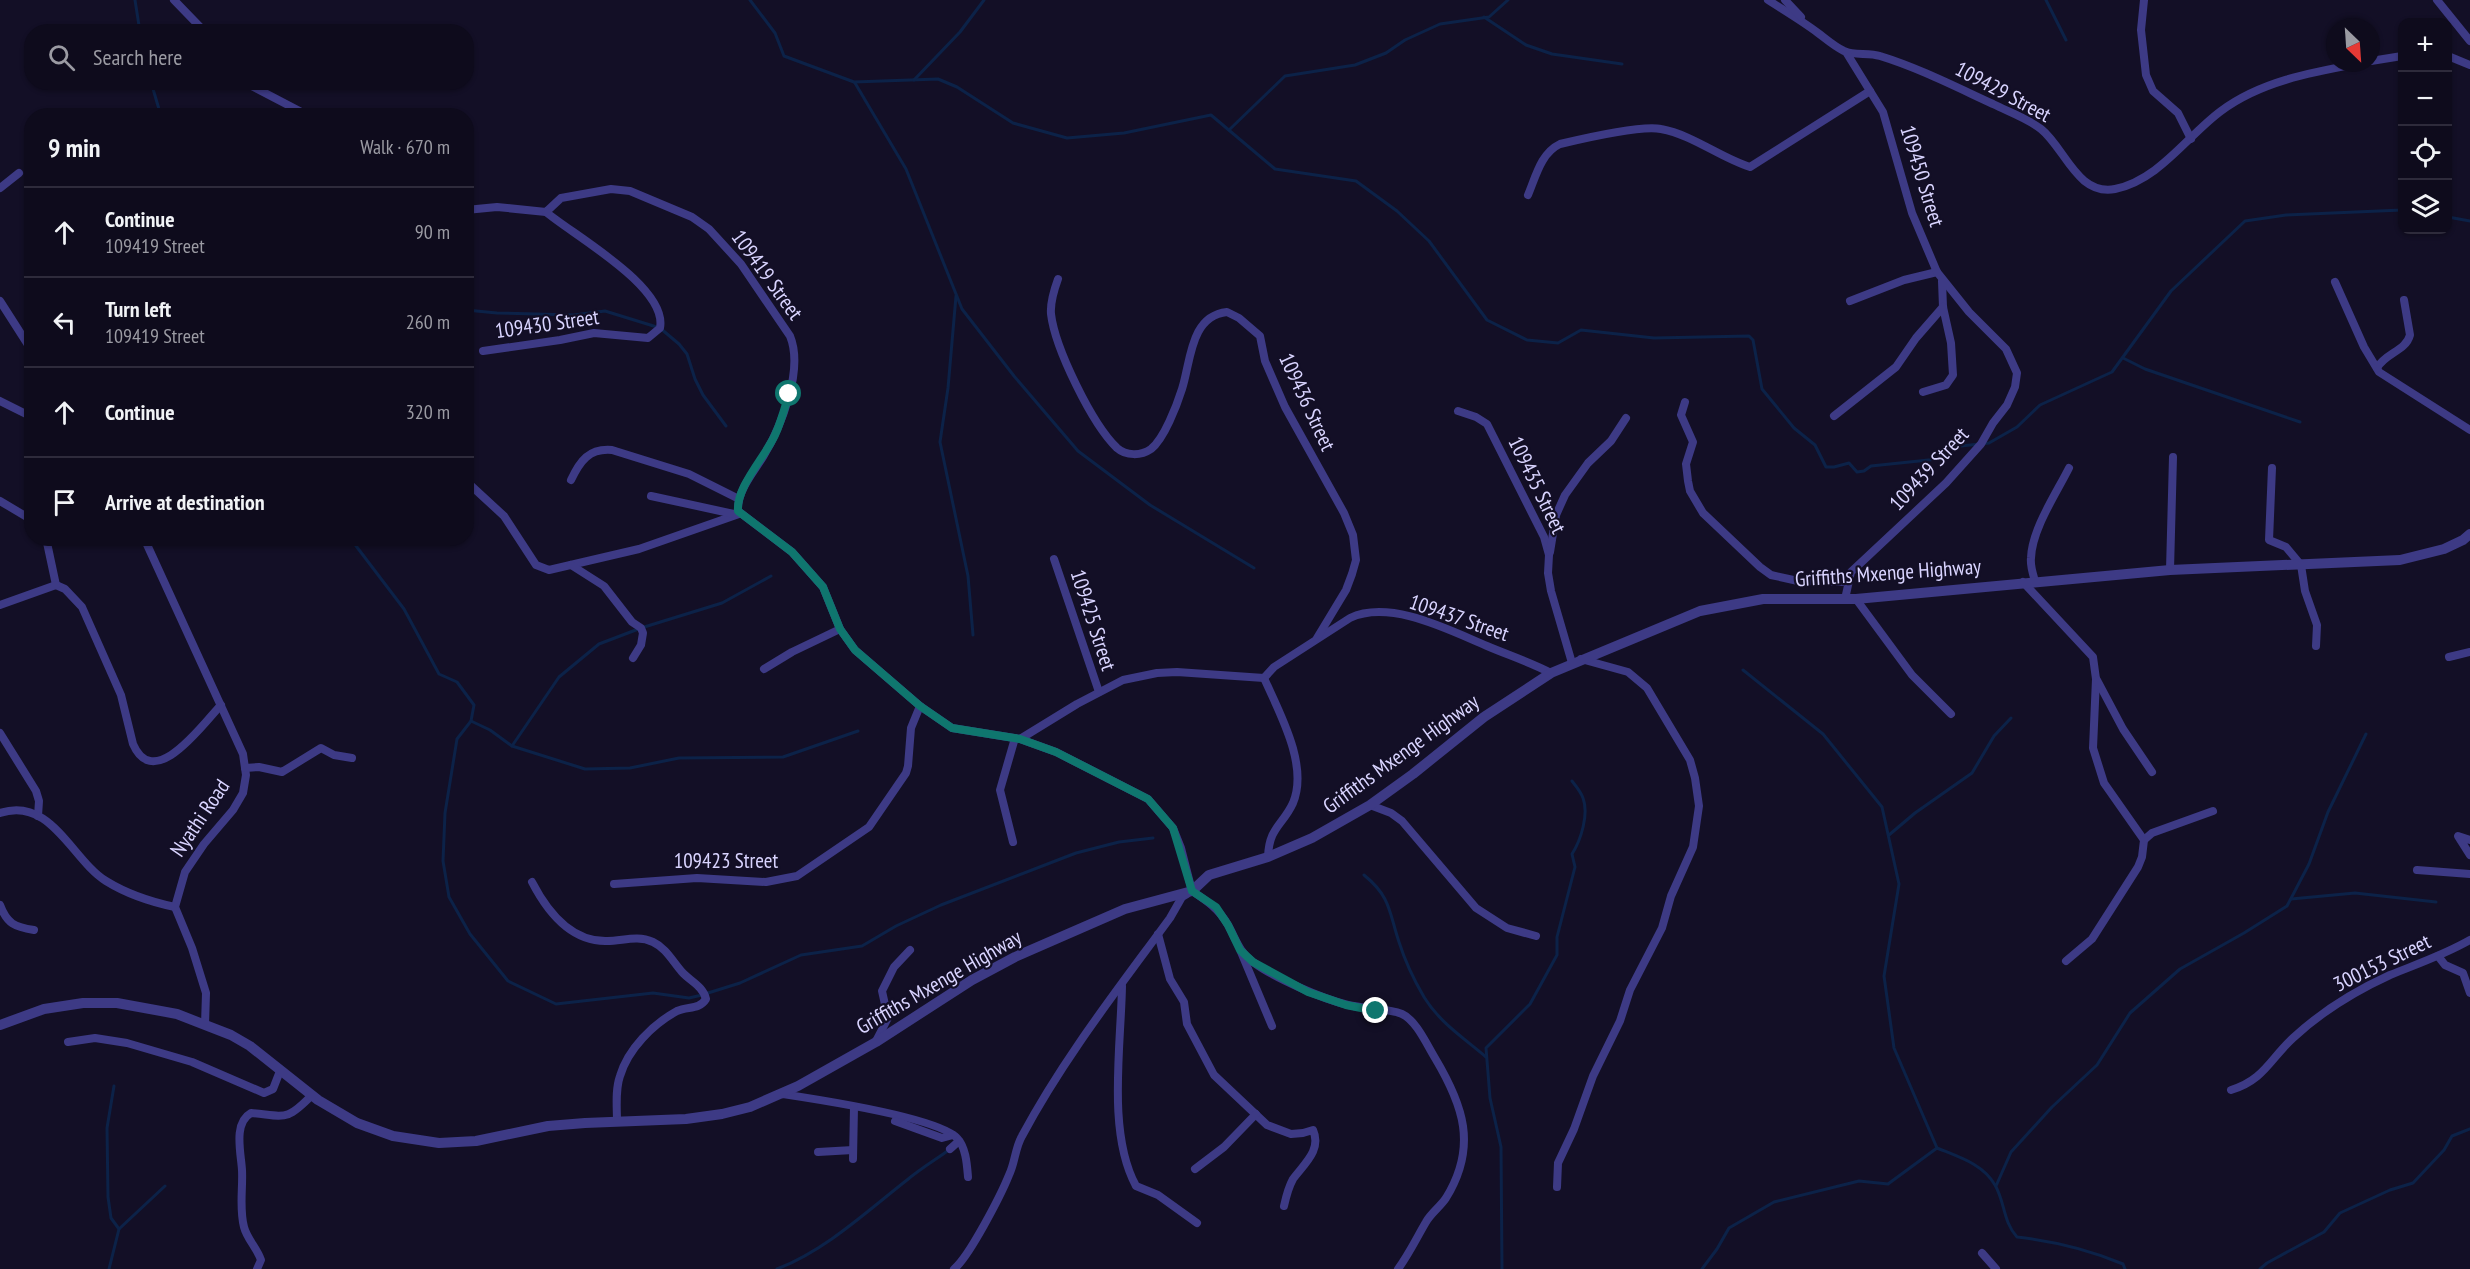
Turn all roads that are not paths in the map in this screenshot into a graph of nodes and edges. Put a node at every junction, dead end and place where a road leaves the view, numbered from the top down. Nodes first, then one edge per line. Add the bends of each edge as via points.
1 (174, 0) edge
2 (1768, 0) edge
3 (1785, 0) edge
4 (2144, 0) edge
5 (2437, 0) edge
6 (197, 24) edge
7 (1817, 32) junction
8 (2470, 40) edge
9 (1846, 52) junction
10 (2398, 57) edge
11 (2452, 58) edge
12 (2380, 60) edge
13 (2470, 65) edge
14 (2326, 70) edge
15 (259, 90) edge
16 (1870, 91) junction
17 (294, 108) edge
18 (2191, 139) junction
19 (19, 173) dead end
20 (0, 188) edge
21 (1528, 195) dead end
22 (474, 209) edge
23 (546, 212) junction
24 (1940, 277) junction
25 (1058, 279) dead end
26 (2335, 282) dead end
27 (2404, 300) dead end
28 (0, 301) edge
29 (1850, 301) dead end
30 (1943, 307) junction
31 (24, 338) edge
32 (483, 351) dead end
33 (2377, 368) junction
34 (1923, 392) dead end
35 (0, 401) edge
36 (1685, 402) dead end
37 (1458, 411) dead end
38 (24, 413) edge
39 (1834, 416) dead end
40 (1626, 418) dead end
41 (2470, 429) edge
42 (2173, 458) dead end
43 (2069, 468) dead end
44 (2272, 468) dead end
45 (571, 480) dead end
46 (474, 488) edge
47 (651, 496) dead end
48 (739, 499) junction
49 (0, 501) edge
50 (737, 514) junction
51 (24, 515) edge
52 (2468, 540) edge
53 (48, 546) edge
54 (148, 546) edge
55 (1549, 555) junction
56 (1054, 560) dead end
57 (571, 565) junction
58 (2301, 565) junction
59 (2170, 570) junction
60 (2035, 581) junction
61 (1847, 582) junction
62 (2023, 582) junction
63 (56, 585) junction
64 (1850, 599) junction
65 (0, 605) edge
66 (840, 629) junction
67 (1315, 641) junction
68 (2316, 646) dead end
69 (2470, 652) edge
70 (2449, 657) dead end
71 (633, 658) dead end
72 (1577, 661) junction
73 (764, 669) dead end
74 (1551, 673) junction
75 (1264, 678) junction
76 (2096, 679) junction
77 (1098, 692) junction
78 (221, 705) junction
79 (920, 706) junction
80 (1951, 714) dead end
81 (0, 733) edge
82 (1018, 739) junction
83 (352, 758) dead end
84 (245, 768) junction
85 (2152, 772) dead end
86 (1370, 805) junction
87 (2213, 810) dead end
88 (0, 813) edge
89 (38, 816) junction
90 (2144, 840) junction
91 (2470, 840) edge
92 (1013, 843) dead end
93 (2470, 855) edge
94 (1268, 857) junction
95 (2417, 870) dead end
96 (2470, 874) edge
97 (532, 882) dead end
98 (614, 884) dead end
99 (1192, 891) junction
100 (0, 905) edge
101 (175, 907) junction
102 (34, 930) dead end
103 (1158, 934) junction
104 (1536, 936) dead end
105 (2470, 940) edge
106 (910, 950) dead end
107 (1240, 950) junction
108 (2438, 956) junction
109 (2066, 961) dead end
110 (1122, 986) junction
111 (2470, 993) edge
112 (206, 1024) junction
113 (0, 1025) edge
114 (1272, 1026) dead end
115 (68, 1042) dead end
116 (876, 1042) junction
117 (280, 1071) junction
118 (2231, 1090) dead end
119 (782, 1094) junction
120 (315, 1098) junction
121 (856, 1107) junction
122 (1256, 1114) junction
123 (617, 1122) junction
124 (956, 1138) junction
125 (950, 1149) dead end
126 (818, 1152) dead end
127 (1194, 1169) dead end
128 (969, 1177) dead end
129 (1557, 1187) dead end
130 (1284, 1206) dead end
131 (1197, 1223) dead end
132 (1982, 1253) dead end
133 (257, 1269) edge
134 (954, 1269) edge
135 (1398, 1269) edge
136 (1996, 1269) edge

1 - 6 street
2 - 7 street, 109429 Street
3 - 7 street
4 - 18 street via 2140,30 2146,75 2153,91 2178,113
5 - 8 street
7 - 9 street, 109429 Street
9 - 16 street, 109450 Street
9 - 18 street, 109429 Street via 1876,55 1909,65 2022,118 2040,128 2079,177 2094,188 2114,189 2141,178
10 - 12 street
11 - 13 street
14 - 18 street, 109429 Street via 2286,79 2263,89 2221,111
15 - 17 street
16 - 21 street via 1750,167 1672,132 1652,128 1570,142 1554,147 1543,159
16 - 24 street, 109450 Street via 1883,112 1912,213
19 - 20 street
22 - 23 street via 497,207
23 - 32 street, 109430 Street via 617,263 640,285 658,313 660,328 648,338 594,333
23 - 48 street, 109419 Street via 561,198 611,189 630,191 692,217 709,229 741,264 788,333 794,365 785,408 775,435
24 - 29 street via 1894,283
24 - 30 street
24 - 61 street, 109439 Street via 2006,349 2017,373 2015,387 2007,405 1968,460 1851,573
25 - 67 street, 109436 Street via 1051,312 1074,379 1118,449 1126,453 1142,453 1159,440 1182,390 1197,335 1208,319 1227,312 1260,336 1265,361 1285,407 1344,513 1356,549 1346,590
26 - 33 street
27 - 33 street via 2410,335
28 - 31 street
30 - 34 street via 1953,375 1946,385
30 - 39 street via 1896,367
33 - 41 street via 2391,381
35 - 38 street
36 - 61 street via 1681,415 1692,442 1686,464 1688,481 1704,513 1771,575 1798,581
37 - 55 street, 109435 Street via 1486,424 1539,526
40 - 55 street via 1565,495 1556,515
42 - 59 street
43 - 60 street via 2034,545 2031,557
44 - 58 street via 2270,540 2286,547
45 - 48 street via 584,458 602,449 612,450 688,474
46 - 57 street via 504,516 537,566 549,570
47 - 50 street
48 - 50 street, 109419 Street
49 - 51 street
50 - 57 street via 648,546
50 - 66 street via 792,552 809,570 823,587
52 - 58 street, Griffiths Mxenge Highway via 2400,560
53 - 63 street
54 - 78 street, Nyathi Road
55 - 72 street, 109435 Street via 1551,591
56 - 77 street, 109425 Street
57 - 71 street via 604,586 641,628 641,645
58 - 59 street, Griffiths Mxenge Highway
58 - 68 street via 2317,626
59 - 60 street, Griffiths Mxenge Highway
60 - 62 street, Griffiths Mxenge Highway
61 - 64 street
62 - 64 street, Griffiths Mxenge Highway
62 - 76 street via 2092,657
63 - 65 street
63 - 78 street via 82,607 120,695 133,744 144,759 167,758
64 - 72 street, Griffiths Mxenge Highway via 1763,599 1700,611
64 - 80 street via 1912,675
66 - 73 street
66 - 79 street via 855,650
67 - 74 street, 109437 Street via 1358,614 1417,618
67 - 75 street, 109437 Street via 1274,667
69 - 70 street
72 - 74 street, Griffiths Mxenge Highway
72 - 129 street via 1628,672 1647,688 1690,760 1699,806 1694,847 1671,896 1662,928 1593,1076 1558,1163
74 - 86 street, Griffiths Mxenge Highway via 1484,717
75 - 77 street via 1157,673 1123,680
75 - 94 street via 1290,740 1298,780 1292,805 1271,836
76 - 85 street
76 - 90 street via 2093,748 2104,783
77 - 82 street
78 - 84 street, Nyathi Road via 243,754
79 - 82 street via 952,728
79 - 98 street, 109423 Street via 911,728 906,773 869,827 797,876 766,882 697,878
81 - 89 street via 36,791
82 - 92 street via 1000,790
82 - 99 street via 1056,752 1148,799 1173,828
83 - 84 street via 321,748 282,772
84 - 101 street, Nyathi Road via 243,792 185,872
86 - 94 street, Griffiths Mxenge Highway via 1312,838
86 - 104 street via 1402,821 1476,908 1507,928
87 - 90 street via 2152,833
88 - 89 street via 22,809
89 - 101 street via 104,880 151,902
90 - 109 street via 2138,867 2092,939
91 - 93 street via 2458,836
94 - 99 street, Griffiths Mxenge Highway via 1209,875
95 - 96 street
97 - 123 street via 548,912 566,928 606,942 633,938 653,942 704,991 706,999 701,1005 681,1010 660,1022 625,1063 618,1087
99 - 103 street via 1182,897
99 - 107 street via 1216,907
99 - 116 street, Griffiths Mxenge Highway via 1125,909 1015,957
100 - 102 street via 12,925
101 - 112 street via 206,993
103 - 110 street
103 - 122 street via 1170,979 1184,1002 1187,1024 1203,1056 1214,1075
105 - 108 street, 300153 Street
106 - 116 street via 894,968 882,991 888,1018
107 - 114 street
107 - 135 street via 1253,962 1308,992 1346,1005 1404,1015 1450,1084 1466,1132 1461,1163 1445,1200 1427,1221
108 - 111 street via 2445,965 2463,973
108 - 118 street, 300153 Street via 2381,979 2340,1002 2293,1038 2258,1077
110 - 131 street via 1116,1082 1120,1140 1136,1186 1158,1195
110 - 134 street via 1078,1044 1020,1139 1010,1174 965,1258
112 - 113 street, Griffiths Mxenge Highway via 177,1014 117,1003 83,1003 44,1009
112 - 117 street, Griffiths Mxenge Highway via 250,1046
115 - 117 street via 95,1038 127,1043 192,1062 264,1094 273,1089
116 - 119 street, Griffiths Mxenge Highway
117 - 120 street, Griffiths Mxenge Highway
119 - 121 street
119 - 123 street, Griffiths Mxenge Highway via 722,1114
120 - 123 street, Griffiths Mxenge Highway via 357,1124 439,1143 476,1141 548,1126
120 - 133 street via 284,1117 251,1113 243,1119 239,1141 241,1206 244,1229 261,1260
121 - 124 street via 943,1127
121 - 126 street via 853,1155
122 - 127 street via 1224,1147
122 - 130 street via 1280,1131 1313,1130 1316,1137 1316,1147 1287,1191
124 - 125 street
124 - 128 street via 966,1158
132 - 136 street

